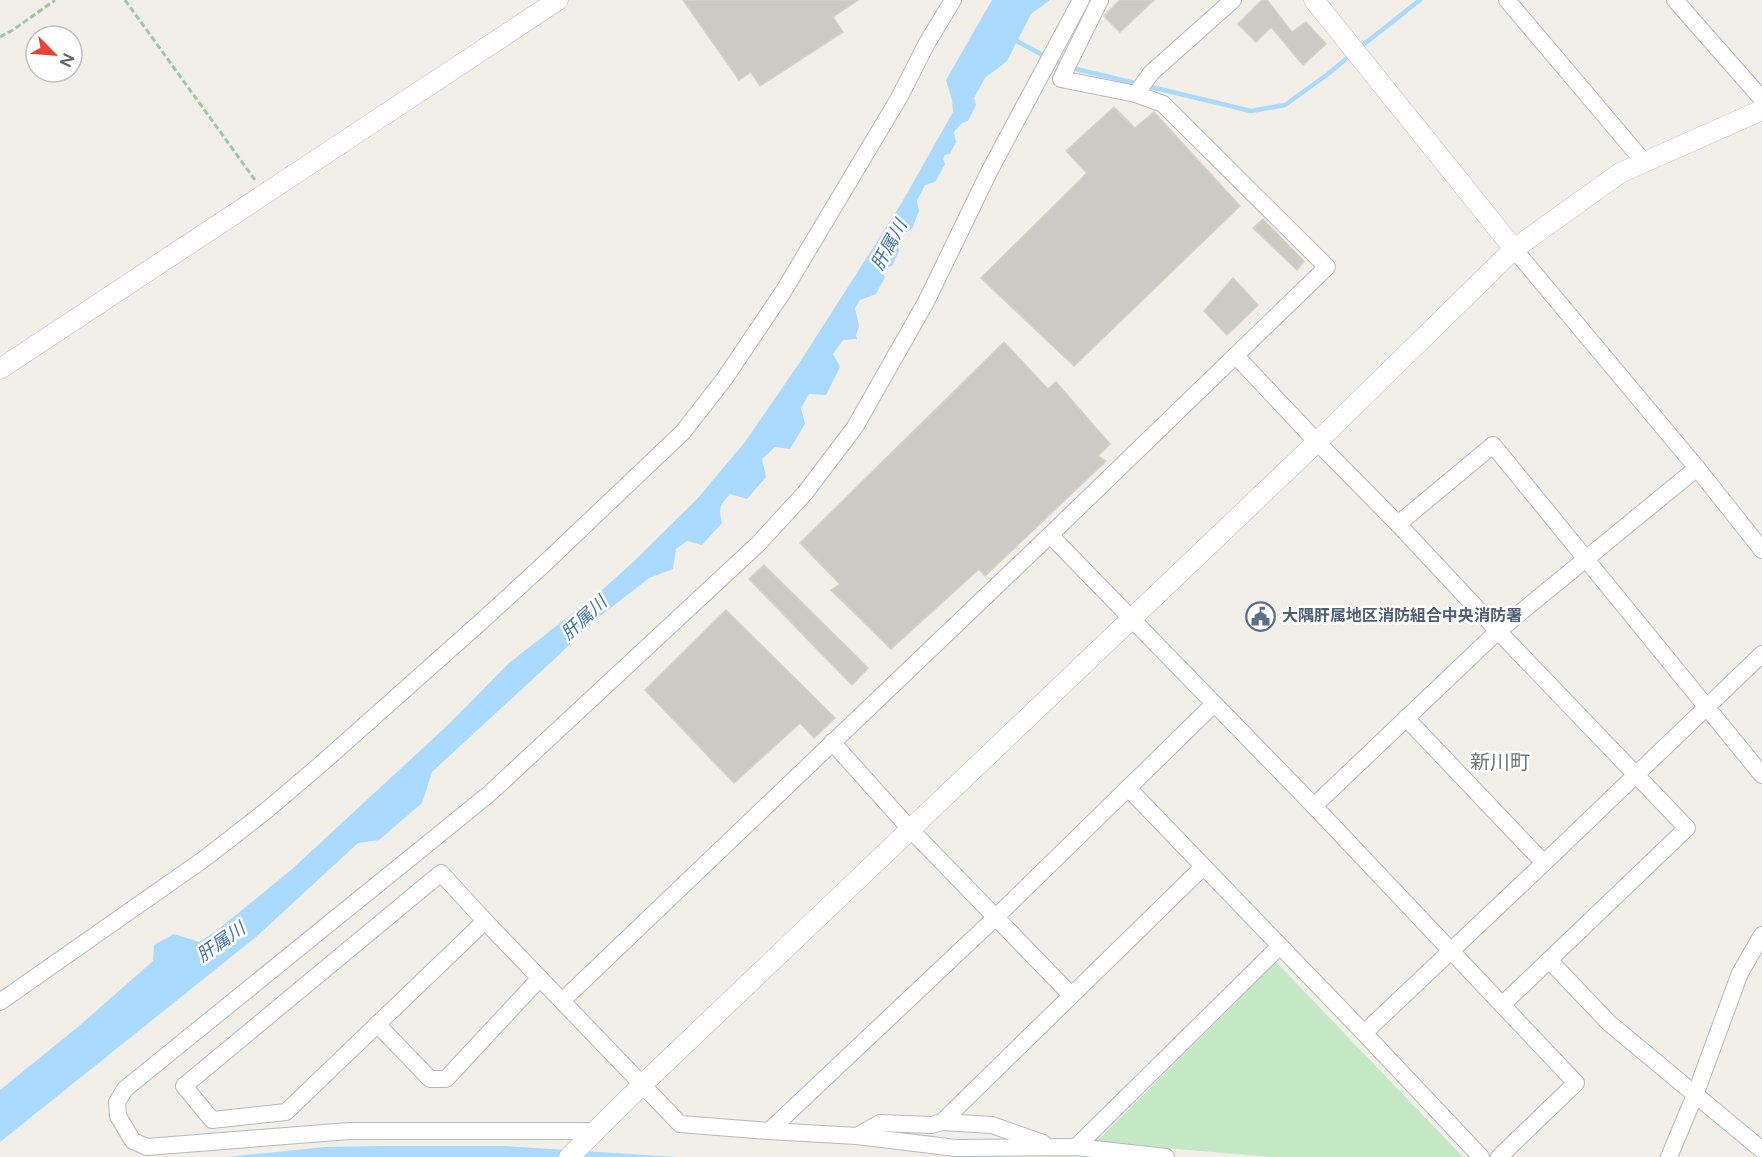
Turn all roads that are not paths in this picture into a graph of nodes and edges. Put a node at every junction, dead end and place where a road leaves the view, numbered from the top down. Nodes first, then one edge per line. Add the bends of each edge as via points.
1 (558, 0) edge
2 (953, 0) edge
3 (1081, 0) edge
4 (1100, 0) edge
5 (1233, 0) edge
6 (1314, 0) edge
7 (1508, 0) edge
8 (1675, 0) edge
9 (1137, 92) junction
10 (1762, 99) edge
11 (1762, 110) edge
12 (1644, 162) junction
13 (1514, 249) junction
14 (1236, 356) junction
15 (0, 369) edge
16 (1317, 441) junction
17 (1697, 468) junction
18 (1398, 524) junction
19 (1050, 535) junction
20 (1762, 550) edge
21 (1586, 559) junction
22 (1131, 618) junction
23 (1498, 631) junction
24 (1762, 654) edge
25 (1214, 704) junction
26 (1706, 706) junction
27 (1406, 718) junction
28 (832, 742) junction
29 (1637, 775) junction
30 (1762, 775) edge
31 (1128, 788) junction
32 (1314, 806) junction
33 (911, 830) junction
34 (1544, 863) junction
35 (1203, 867) junction
36 (996, 917) junction
37 (485, 921) junction
38 (1762, 935) edge
39 (1280, 946) junction
40 (1450, 951) junction
41 (1549, 960) junction
42 (540, 978) junction
43 (1071, 995) junction
44 (562, 1001) junction
45 (0, 1002) edge
46 (1502, 1005) junction
47 (377, 1024) junction
48 (1364, 1033) junction
49 (643, 1084) junction
50 (1695, 1095) junction
51 (942, 1122) junction
52 (769, 1131) junction
53 (593, 1134) junction
54 (857, 1136) junction
55 (1053, 1146) junction
56 (1076, 1147) junction
57 (1762, 1150) edge
58 (956, 1152) edge
59 (569, 1157) edge
60 (1166, 1157) edge
61 (1481, 1157) edge
62 (1499, 1157) edge
63 (1669, 1157) edge

1 - 15 street
2 - 45 street via 783,292 683,432 483,621 267,810 204,859
3 - 53 street via 920,312 855,427 805,493 758,544 489,794 125,1089 117,1102 118,1116 133,1141 147,1147 349,1131
4 - 9 street via 1061,79
5 - 9 street via 1149,75
6 - 13 street
7 - 12 street
8 - 10 street
9 - 14 street via 1163,104 1327,267
11 - 12 street
12 - 13 street via 1620,173
13 - 16 street
13 - 17 street
14 - 16 street
14 - 19 street
16 - 18 street
16 - 22 street
17 - 20 street
17 - 21 street
18 - 21 street via 1493,445
18 - 23 street
19 - 22 street
19 - 28 street
21 - 23 street
21 - 26 street
22 - 25 street
22 - 33 street
23 - 27 street
23 - 29 street
24 - 26 street
25 - 31 street
25 - 32 street
26 - 29 street
26 - 30 street
27 - 32 street
27 - 34 street
28 - 33 street
28 - 44 street
29 - 34 street
29 - 41 street via 1687,828
31 - 35 street
31 - 36 street
32 - 40 street
33 - 36 street
33 - 49 street
34 - 40 street
35 - 39 street
35 - 43 street
36 - 43 street
36 - 52 street
37 - 42 street
37 - 47 street
37 - 47 street via 441,873 184,1086 212,1120 286,1112
38 - 50 street via 1740,974
39 - 48 street
39 - 56 street
40 - 46 street
40 - 48 street
41 - 46 street
41 - 50 street via 1609,1023
42 - 44 street
42 - 47 street via 446,1079 430,1079
43 - 51 street
44 - 49 street
46 - 62 street via 1576,1083
48 - 61 street
49 - 52 street via 680,1124
49 - 53 street
50 - 57 street
50 - 63 street
51 - 54 street via 880,1123
51 - 55 street via 992,1125
52 - 54 street
53 - 59 street
54 - 58 street
55 - 56 street
55 - 58 street
56 - 60 street

